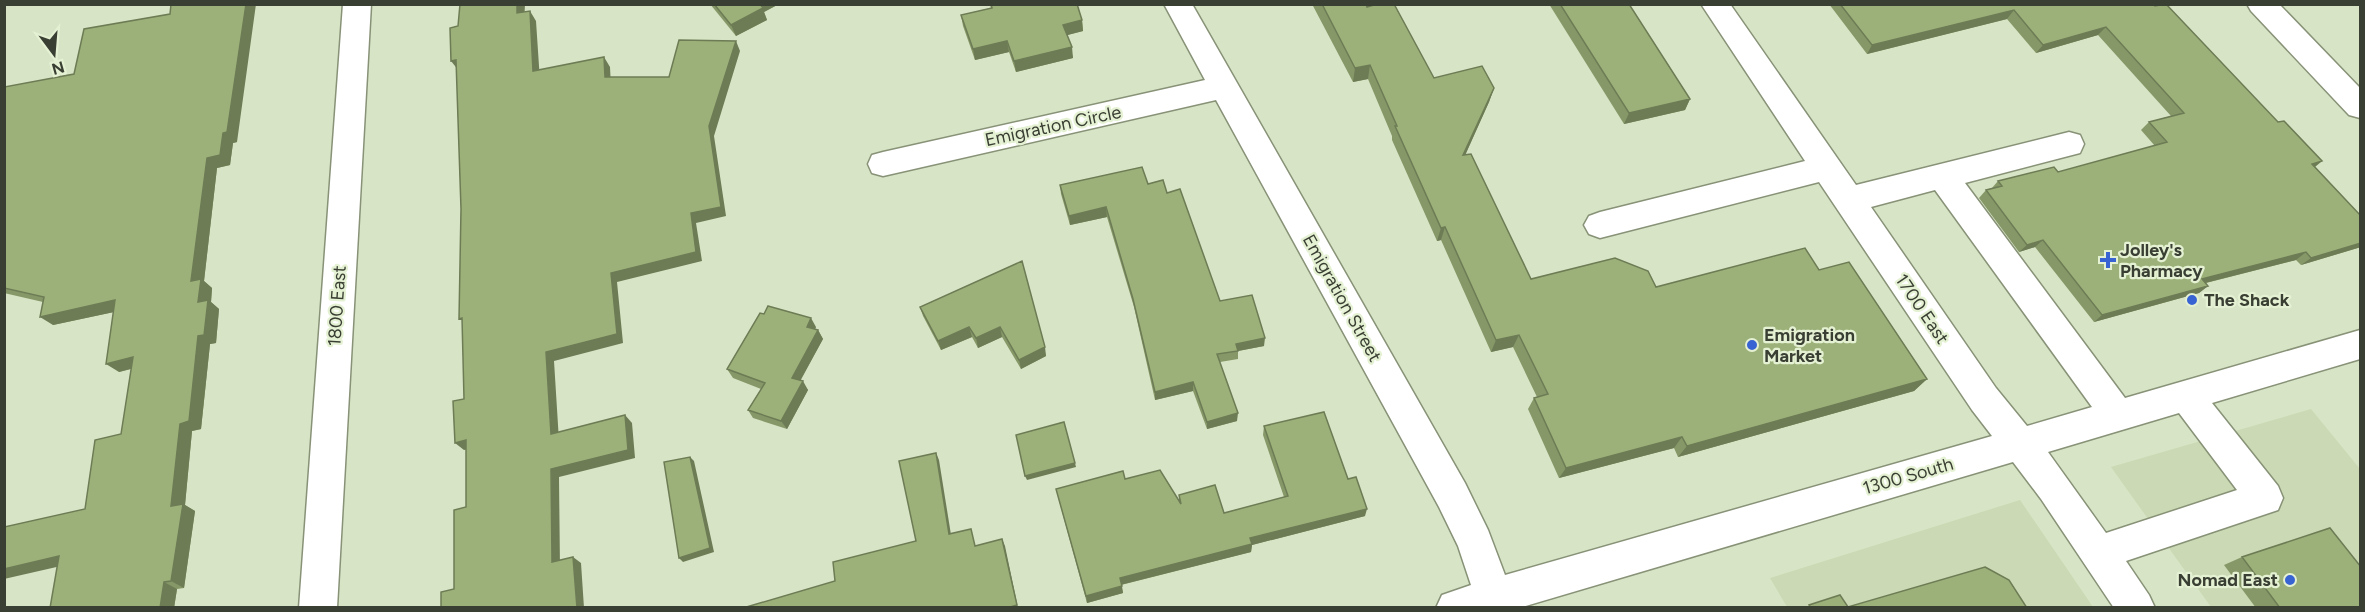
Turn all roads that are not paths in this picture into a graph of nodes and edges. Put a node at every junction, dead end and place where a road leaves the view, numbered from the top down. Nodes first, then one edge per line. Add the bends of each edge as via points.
1 (357, 4) edge
2 (1178, 4) edge
3 (1714, 4) edge
4 (2261, 4) edge
5 (1223, 87) junction
6 (2361, 107) edge
7 (2069, 144) dead end
8 (883, 164) dead end
9 (1825, 168) junction
10 (1942, 176) junction
11 (1847, 200) junction
12 (1600, 225) dead end
13 (2361, 345) edge
14 (2186, 396) junction
15 (2118, 415) junction
16 (2019, 444) junction
17 (2098, 553) junction
18 (1497, 602) edge
19 (318, 608) edge
20 (1455, 608) edge
21 (2136, 608) edge

1 - 19 street, 1800 East
2 - 5 street, Emigration Street
3 - 9 street, 1700 East
4 - 6 street
5 - 8 street, Emigration Circle
5 - 18 street, Emigration Street via 1452,495
7 - 10 street
9 - 11 street, 1700 East
9 - 12 street
10 - 11 street
10 - 15 street
11 - 16 street, 1700 East
13 - 14 street, 1300 South
14 - 15 street, 1300 South
14 - 17 street via 2265,498
15 - 16 street, 1300 South
16 - 17 street, 1700 East via 2054,487
16 - 18 street, 1300 South
17 - 21 street, 1700 East
18 - 20 street, 1300 South

